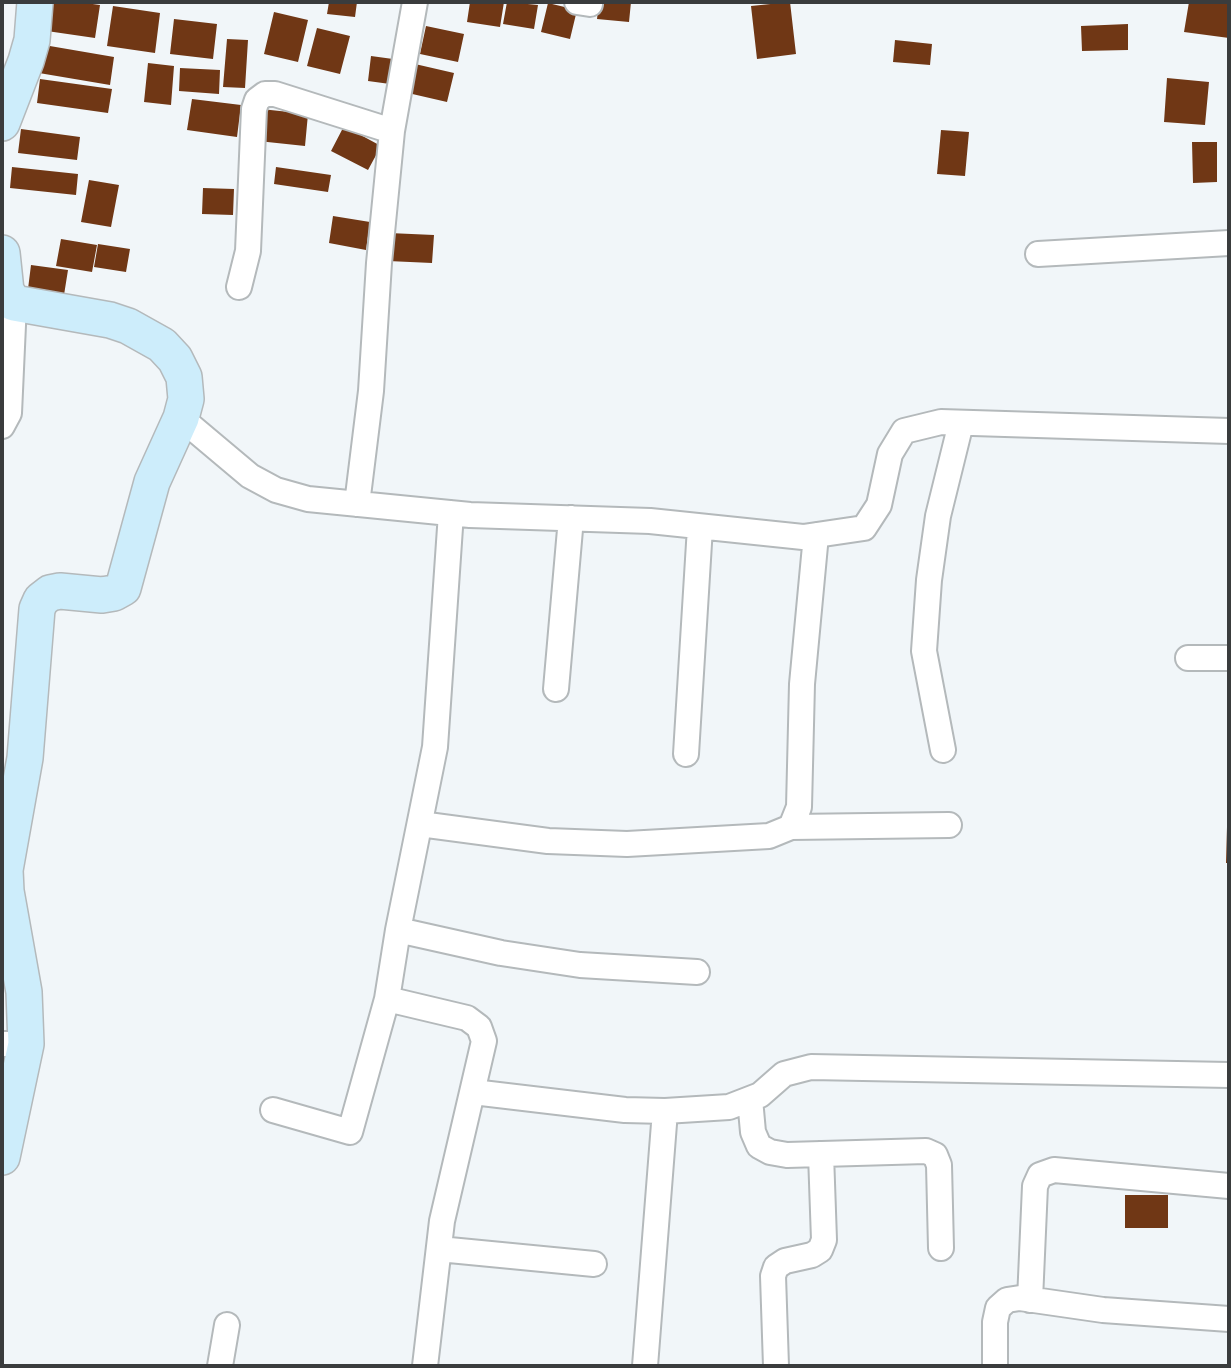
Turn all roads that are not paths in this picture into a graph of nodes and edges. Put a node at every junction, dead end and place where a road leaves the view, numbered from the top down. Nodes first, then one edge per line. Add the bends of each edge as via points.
1 (35, 2) edge
2 (415, 2) edge
3 (2, 123) edge
4 (391, 131) junction
5 (1229, 243) edge
6 (2, 253) edge
7 (1038, 254) dead end
8 (239, 287) dead end
9 (14, 303) junction
10 (181, 418) junction
11 (961, 423) junction
12 (2, 426) edge
13 (1229, 431) edge
14 (357, 504) junction
15 (451, 513) junction
16 (571, 518) junction
17 (701, 527) junction
18 (816, 535) junction
19 (1188, 658) dead end
20 (1229, 658) edge
21 (556, 689) dead end
22 (943, 750) dead end
23 (686, 754) dead end
24 (420, 824) junction
25 (949, 825) dead end
26 (791, 827) junction
27 (398, 930) junction
28 (697, 972) dead end
29 (387, 999) junction
30 (14, 1044) edge
31 (1229, 1075) edge
32 (474, 1092) junction
33 (750, 1099) junction
34 (273, 1110) dead end
35 (665, 1111) junction
36 (821, 1154) junction
37 (2, 1157) edge
38 (1229, 1186) edge
39 (941, 1248) dead end
40 (439, 1249) junction
41 (594, 1264) dead end
42 (1030, 1300) junction
43 (1229, 1319) edge
44 (227, 1325) dead end
45 (220, 1366) edge
46 (425, 1366) edge
47 (645, 1366) edge
48 (776, 1366) edge
49 (995, 1366) edge

1 - 3 street via 29,50
2 - 4 street
4 - 8 street via 275,94 257,100 248,251
4 - 14 street via 372,391
5 - 7 street
6 - 9 street via 5,291
9 - 10 street via 110,320 162,345 184,377 186,399
9 - 12 street via 9,412
10 - 14 street via 250,476 276,490
10 - 30 street via 152,482 123,588 102,595 50,593 37,610 25,758 5,870 24,992
11 - 13 street
11 - 18 street via 904,430 890,454 879,505 864,528
11 - 22 street via 938,516 924,651
14 - 15 street
15 - 16 street
15 - 24 street via 435,747
16 - 17 street
16 - 21 street
17 - 18 street
17 - 23 street
18 - 26 street via 802,684 799,807
19 - 20 street
24 - 26 street via 548,841 627,844 769,836
24 - 27 street
25 - 26 street
27 - 28 street via 580,965
27 - 29 street
29 - 32 street via 467,1018 479,1027 484,1041
29 - 34 street via 350,1132
30 - 37 street
31 - 33 street via 811,1067 784,1074
32 - 35 street
32 - 40 street
33 - 35 street via 729,1107
33 - 36 street via 759,1146 788,1155
35 - 47 street
36 - 39 street via 926,1151 935,1155
36 - 48 street via 824,1240 820,1250 785,1261 773,1276
38 - 42 street via 1054,1170 1040,1175 1035,1186
40 - 41 street
40 - 46 street
42 - 43 street
42 - 49 street via 1007,1300 998,1308
44 - 45 street

